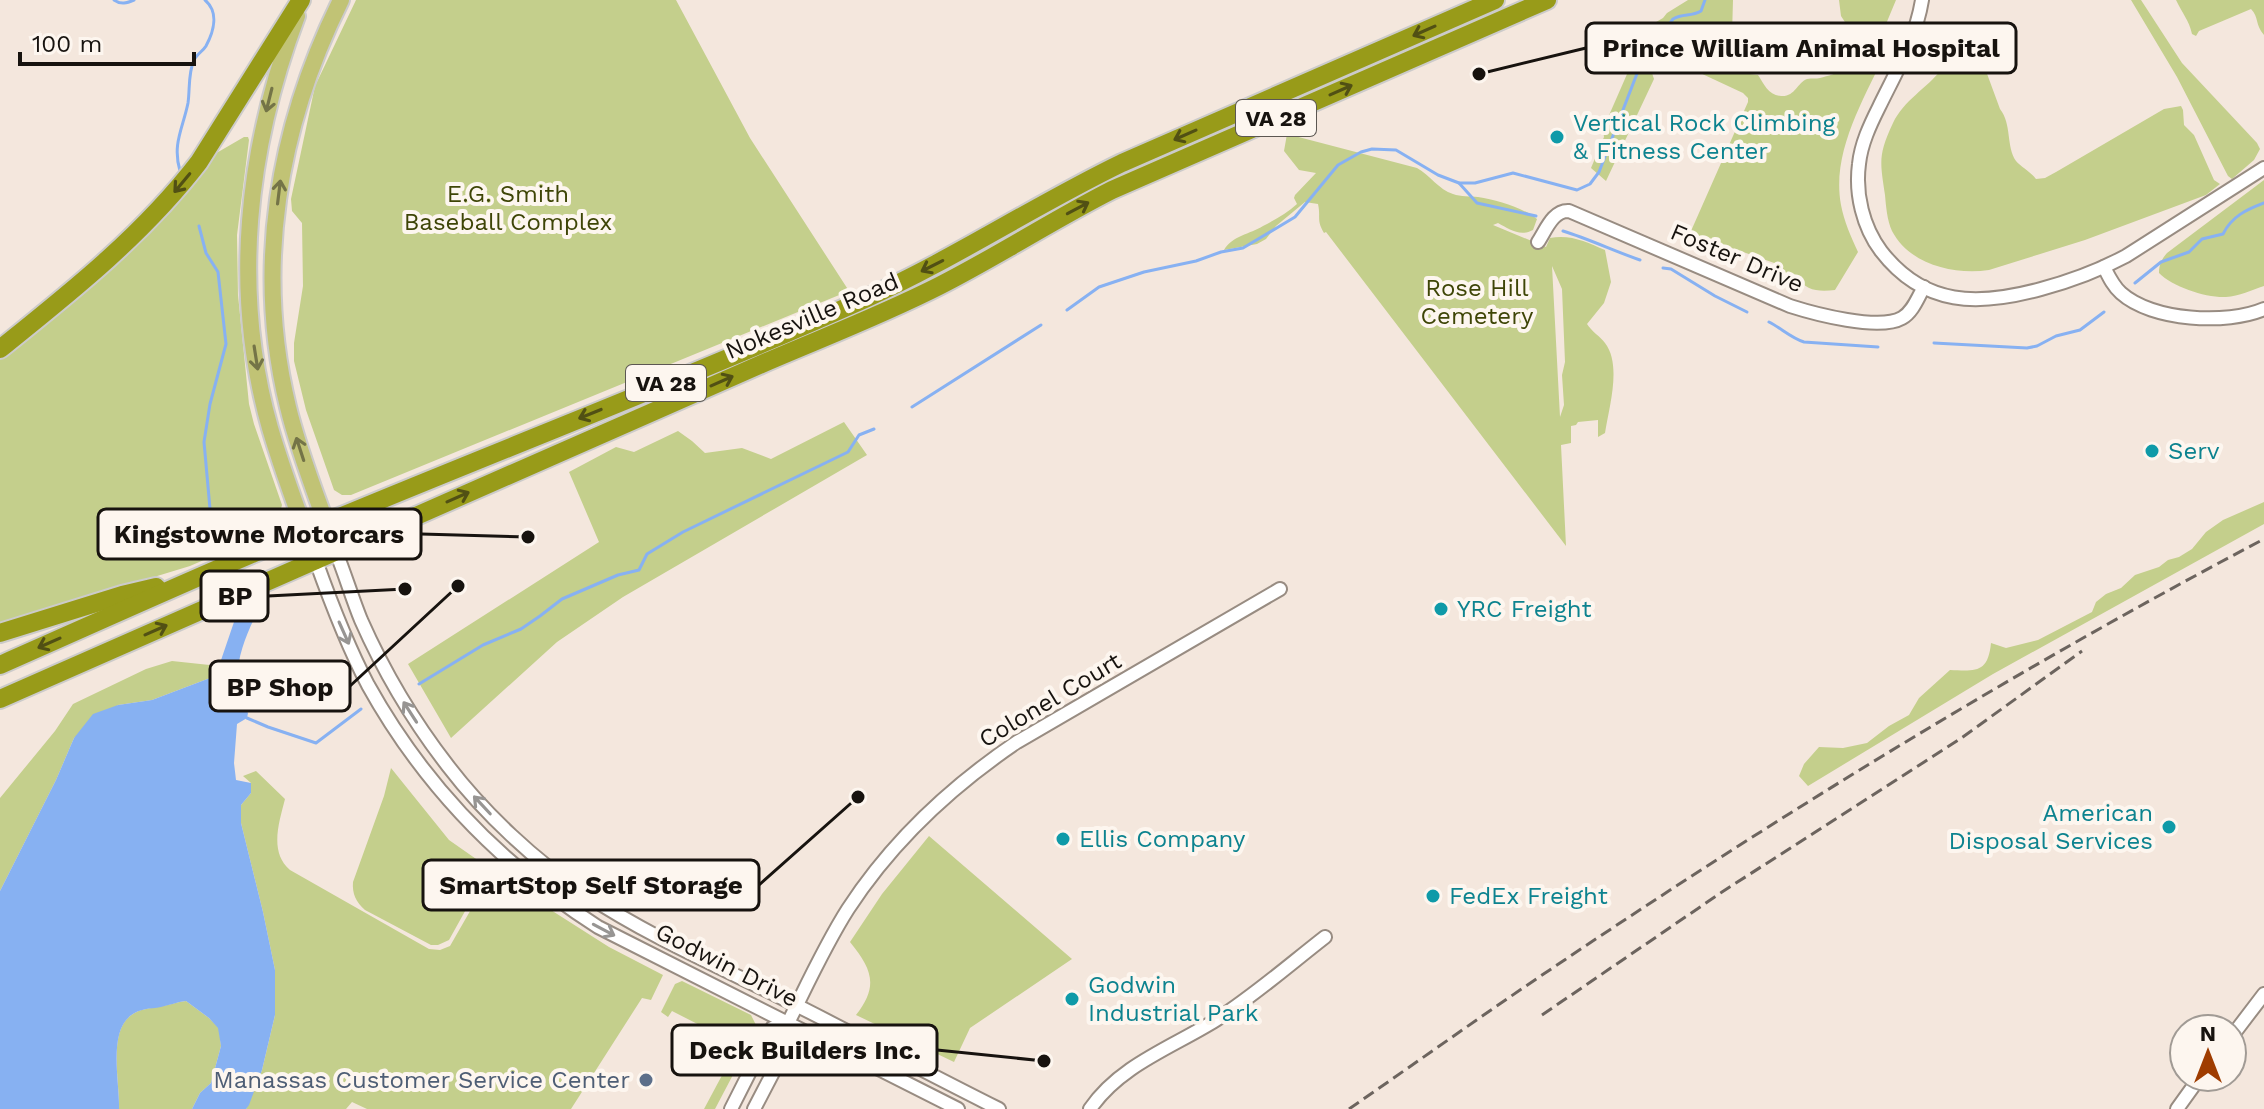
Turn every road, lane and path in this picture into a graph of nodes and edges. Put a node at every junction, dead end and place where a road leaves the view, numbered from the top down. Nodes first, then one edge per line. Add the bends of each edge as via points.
1 (302, 0) edge
2 (341, 0) edge
3 (1495, 0) edge
4 (1547, 0) edge
5 (1922, 0) edge
6 (2264, 168) edge
7 (1538, 242) dead end
8 (2104, 267) junction
9 (1924, 287) junction
10 (2264, 309) edge
11 (0, 349) edge
12 (326, 523) junction
13 (305, 531) junction
14 (336, 552) junction
15 (316, 561) junction
16 (197, 578) junction
17 (1280, 589) dead end
18 (0, 633) edge
19 (0, 665) edge
20 (0, 701) edge
21 (510, 834) junction
22 (496, 851) junction
23 (1325, 937) dead end
24 (2264, 994) edge
25 (797, 1006) junction
26 (2248, 1015) edge
27 (788, 1023) junction
28 (731, 1109) edge
29 (754, 1109) edge
30 (958, 1109) edge
31 (999, 1109) edge
32 (1090, 1109) edge

1 -> 11 highway via 176,191 115,254
1 -> 13 main road, Godwin Drive via 266,110 249,240 260,385
12 -> 2 main road, Godwin Drive via 288,406 277,342 273,267 286,146 310,69
3 -> 12 highway, Nokesville Road / VA 28 via 1122,163 865,299
14 -> 4 highway, Nokesville Road / VA 28 via 880,314 1112,190
5 - 9 street via 1910,42 1863,145 1858,180 1864,214 1878,246 1894,266
6 - 8 street
7 - 9 street, Foster Drive via 1556,214 1569,211 1790,306 1845,319 1902,318
8 - 9 street via 1994,300 1959,299
8 - 10 street via 2119,292 2143,307 2217,320
12 - 13 highway, Nokesville Road / VA 28
12 - 14 main road, Godwin Drive
13 - 15 main road, Godwin Drive
13 - 16 highway, Nokesville Road / VA 28
14 - 15 highway, Nokesville Road / VA 28
21 -> 14 street, Godwin Drive via 449,768 397,692
20 -> 15 highway, Nokesville Road / VA 28
15 -> 22 street, Godwin Drive via 348,643 388,719 422,767
16 - 18 highway
16 -> 19 highway, Nokesville Road / VA 28
17 - 25 street, Colonel Court via 1017,742 951,793 857,897
21 - 22 street
21 - 25 street, Godwin Drive via 604,906
22 -> 27 street, Godwin Drive via 598,927
23 - 32 street via 1247,1000 1140,1063
24 - 26 street
25 - 27 street, Colonel Court
25 - 31 street, Godwin Drive
27 - 28 street via 772,1028
27 - 29 street via 791,1038
27 - 30 street, Godwin Drive

